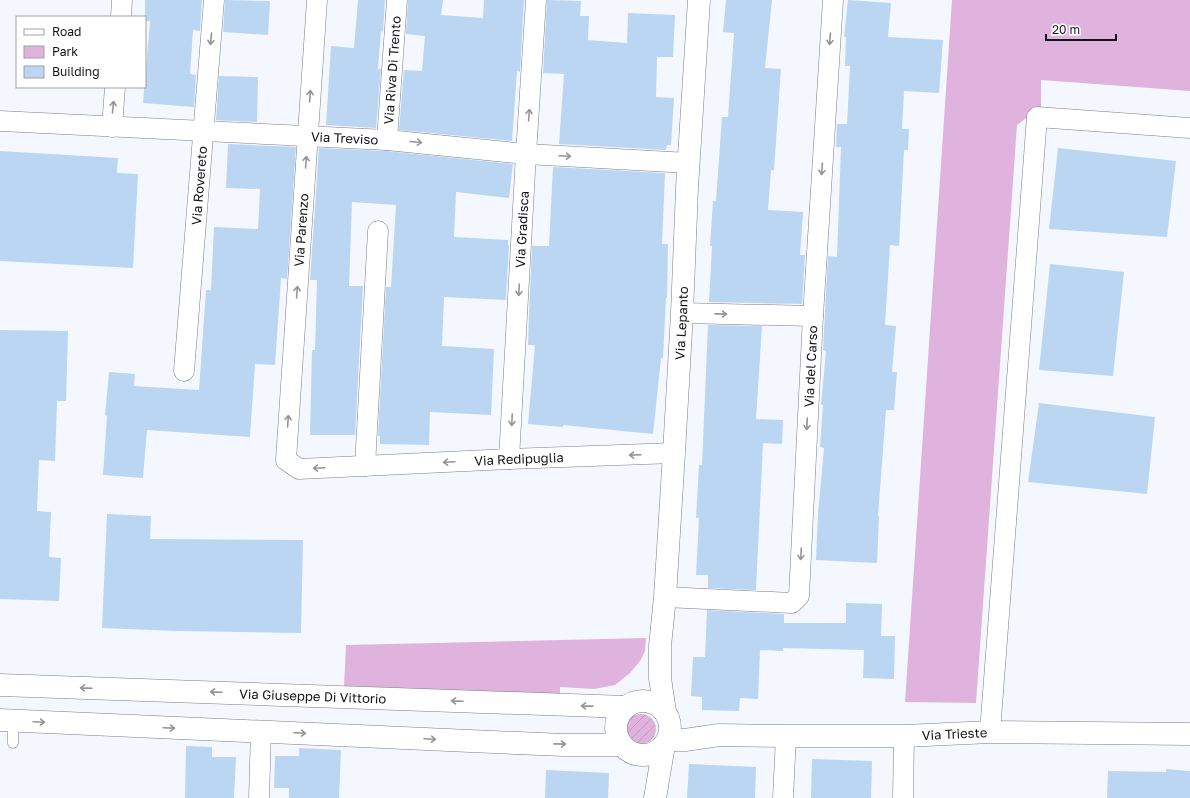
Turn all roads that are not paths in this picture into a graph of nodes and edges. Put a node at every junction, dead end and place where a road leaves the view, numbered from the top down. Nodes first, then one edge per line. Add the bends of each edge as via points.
1 (122, 0) edge
2 (214, 0) edge
3 (317, 0) edge
4 (397, 0) edge
5 (536, 0) edge
6 (699, 0) edge
7 (833, 0) edge
8 (121, 16) edge
9 (115, 88) edge
10 (0, 121) edge
11 (112, 127) junction
12 (1190, 128) edge
13 (204, 131) junction
14 (307, 135) junction
15 (387, 140) junction
16 (526, 154) junction
17 (689, 163) junction
18 (378, 232) dead end
19 (682, 313) junction
20 (813, 316) junction
21 (184, 371) dead end
22 (674, 453) junction
23 (509, 459) junction
24 (286, 460) joint
25 (365, 466) junction
26 (665, 597) junction
27 (660, 646) junction
28 (0, 685) edge
29 (632, 704) junction
30 (6, 721) edge
31 (666, 729) junction
32 (261, 731) junction
33 (990, 732) junction
34 (1190, 734) edge
35 (786, 736) junction
36 (904, 736) junction
37 (13, 743) dead end
38 (626, 749) junction
39 (656, 795) edge
40 (259, 798) edge
41 (783, 798) edge
42 (903, 798) edge

1 - 8 street
2 -> 13 street, Via Rovereto
14 -> 3 street, Via Parenzo
4 - 15 street, Via Riva Di Trento
16 -> 5 street, Via Gradisca
6 - 17 street, Via Lepanto
7 -> 20 street, Via del Carso
11 -> 9 street
10 - 11 street, Via Treviso
11 - 13 street, Via Treviso
12 - 33 street via 1037,117
13 - 14 street, Via Treviso
13 - 21 street, Via Rovereto
14 - 15 street, Via Treviso
24 -> 14 street, Via Parenzo
15 -> 16 street, Via Treviso
16 -> 17 street, Via Treviso
16 -> 23 street, Via Gradisca
17 - 19 street, Via Lepanto
18 - 25 street
19 -> 20 street
19 - 22 street, Via Lepanto
20 -> 26 street, Via del Carso via 799,596 792,603
22 -> 23 street, Via Redipuglia
22 - 26 street, Via Lepanto
23 -> 25 street, Via Redipuglia
25 -> 24 street, Via Redipuglia via 299,469
26 - 27 street, Via Lepanto
27 - 29 street, Via Lepanto
27 - 31 street, Via Lepanto via 660,678
29 -> 28 street, Via Giuseppe Di Vittorio
29 - 31 street via 645,701 659,707
29 - 38 street via 620,713 616,729
30 -> 32 street
30 - 37 lane
31 - 35 street, Via Trieste via 684,723 718,735
31 - 38 street via 653,754 638,755
31 - 39 street, Via Lepanto
32 -> 38 street
32 - 40 street
33 - 34 street, Via Trieste
33 - 36 street, Via Trieste
35 - 36 street, Via Trieste
35 - 41 street
36 - 42 street
38 - 39 street, Via Lepanto

